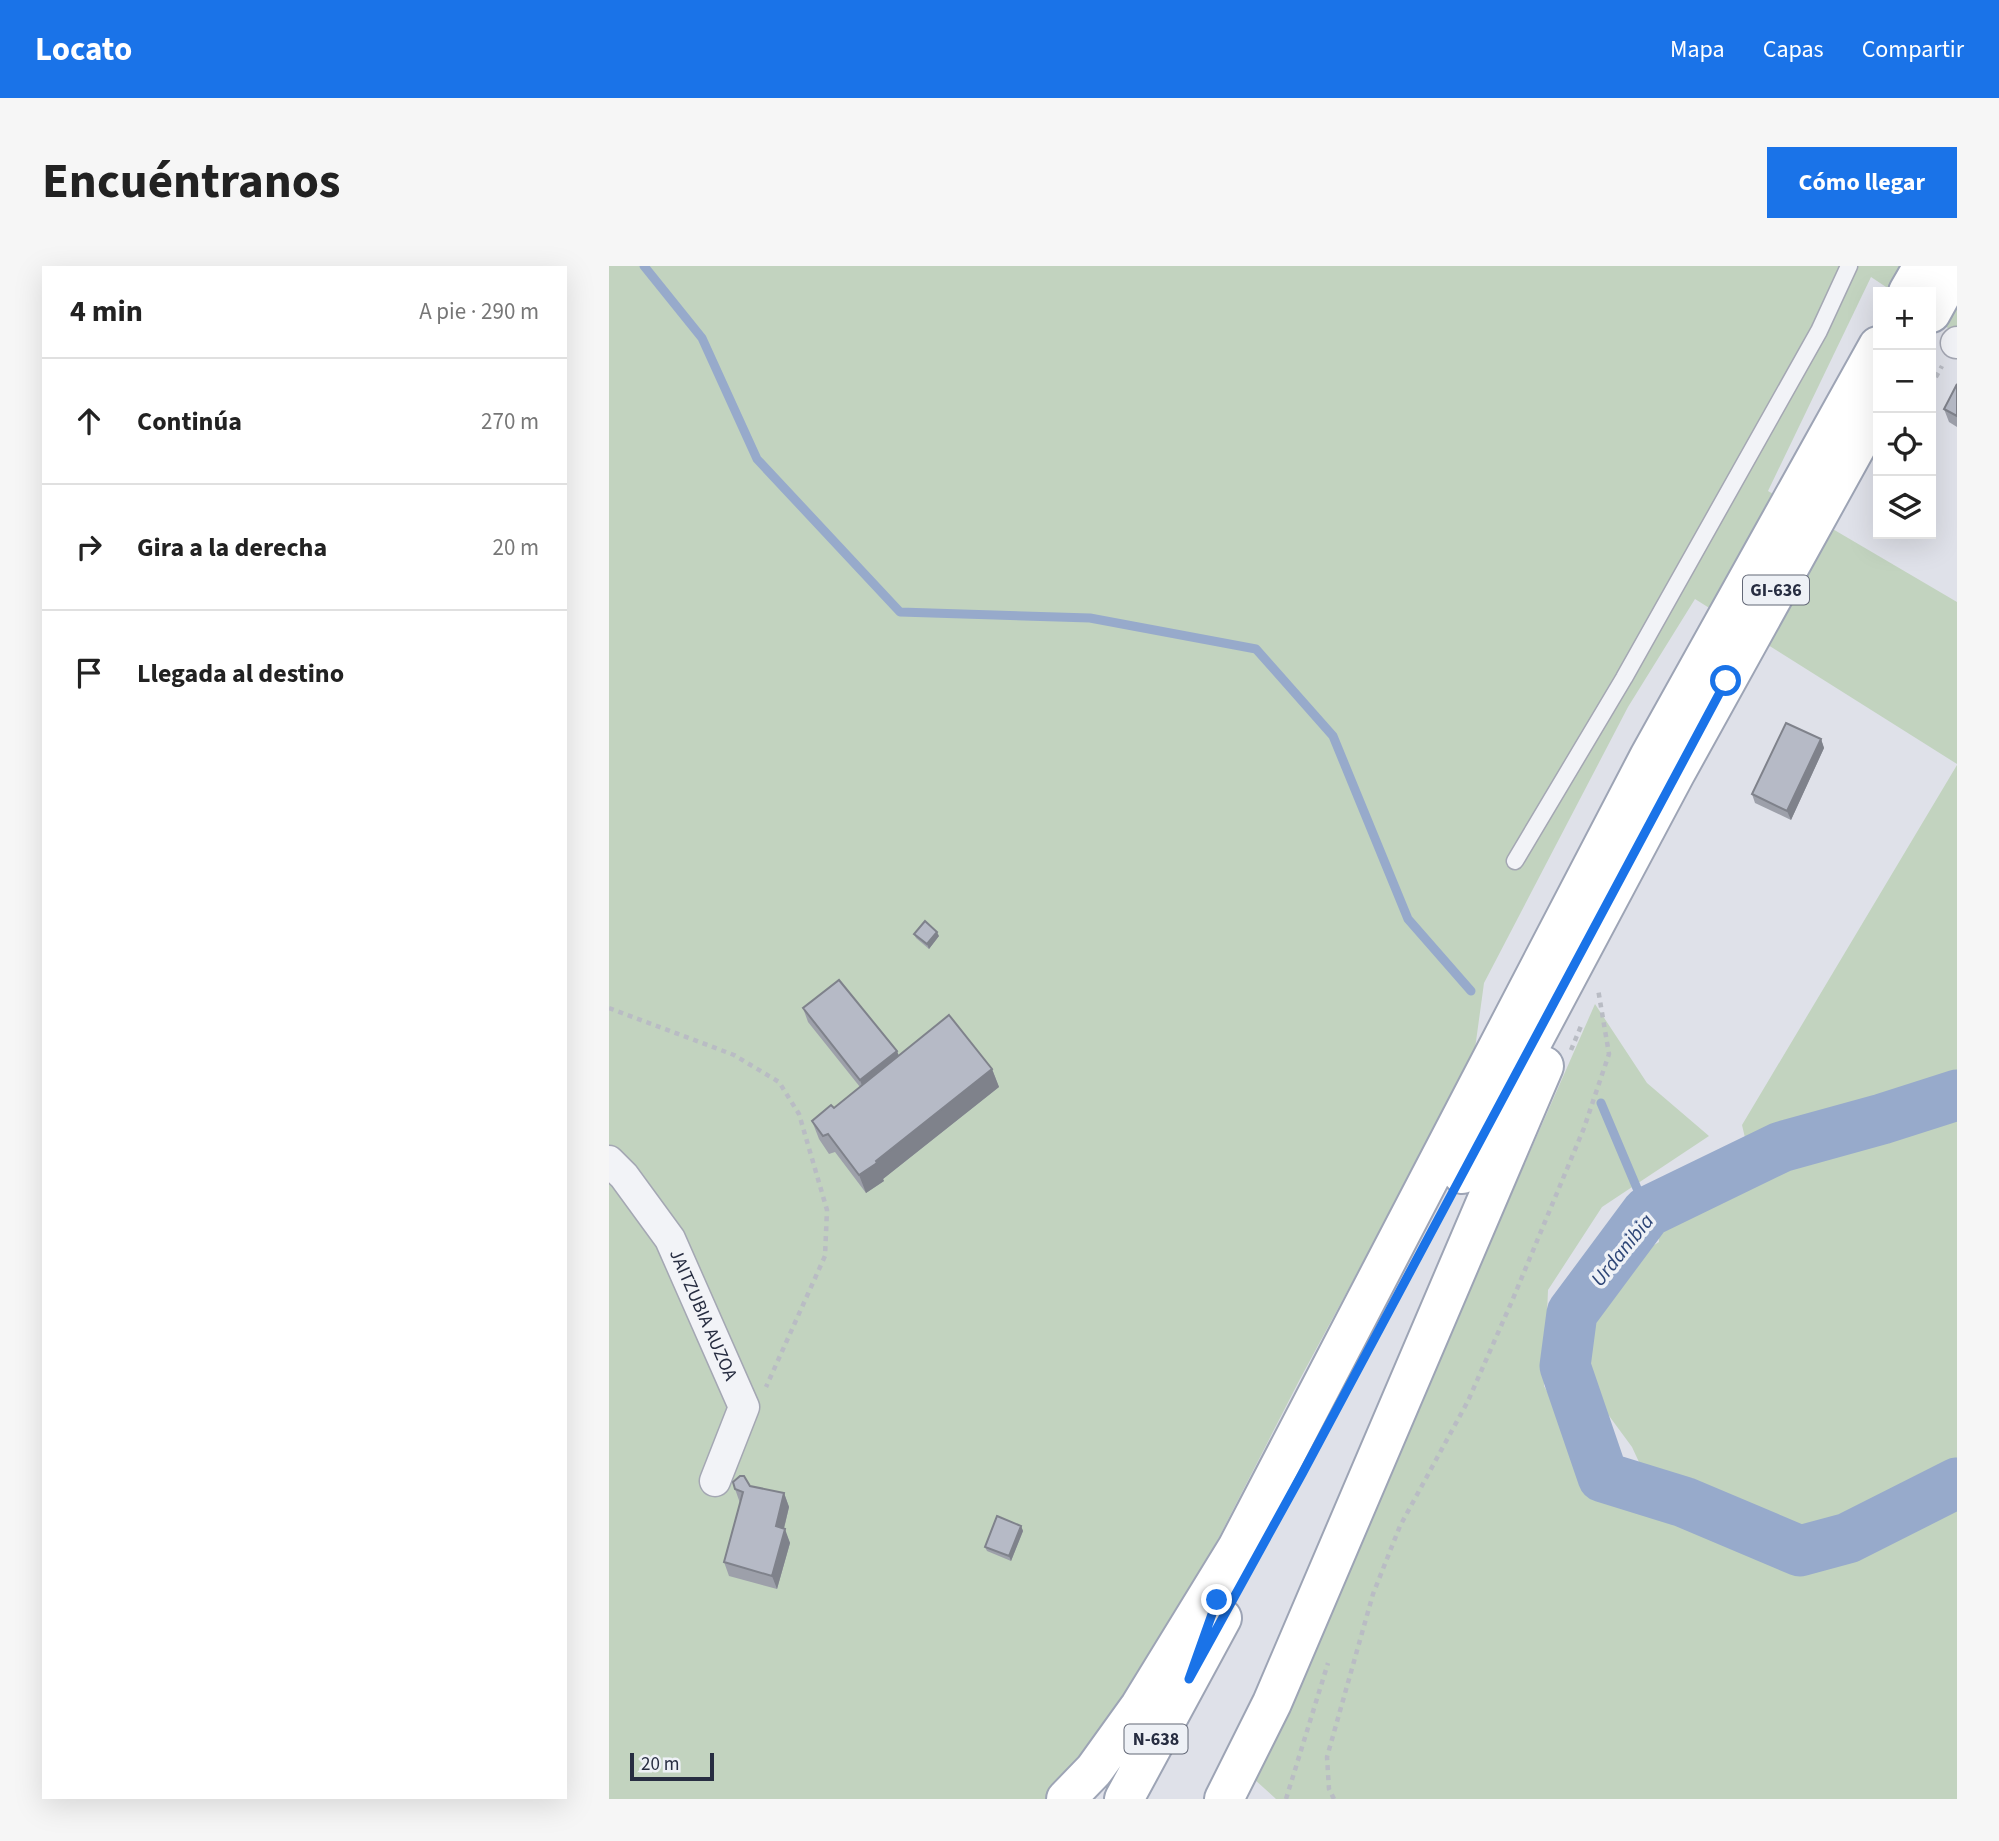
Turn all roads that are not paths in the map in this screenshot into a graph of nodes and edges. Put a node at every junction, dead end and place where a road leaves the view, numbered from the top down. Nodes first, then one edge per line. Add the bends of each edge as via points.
1 (1849, 266) edge
2 (1923, 266) edge
3 (1957, 266) edge
4 (1911, 287) edge
5 (1936, 304) edge
6 (1876, 350) edge
7 (1875, 413) edge
8 (1675, 774) junction
9 (1515, 861) dead end
10 (609, 1161) edge
11 (716, 1481) dead end
12 (1237, 1548) junction
13 (1189, 1679) junction
14 (1066, 1799) edge
15 (1124, 1799) edge
16 (1224, 1799) edge

1 - 9 lane via 1799,367
2 - 4 main road
3 - 5 main road
6 - 12 main road, GI-636 via 1649,757
7 - 8 main road, GI-636
8 - 13 main road, N-638
8 - 16 main road, GI-636 via 1567,1013 1272,1703
10 - 11 street, JAITZUBIA AUZOA via 670,1239 744,1407
12 - 13 main road, N-638
12 - 14 main road, GI-636 via 1140,1706 1094,1770
13 - 15 main road, N-638

